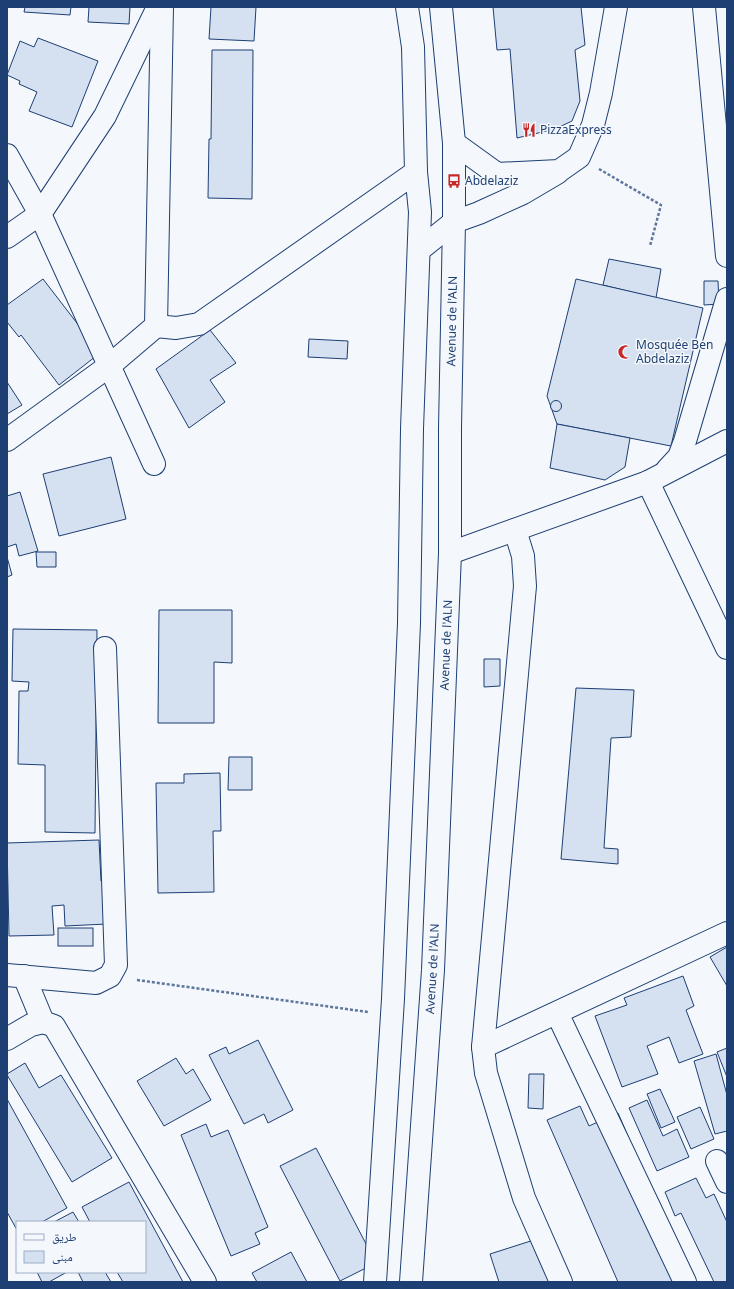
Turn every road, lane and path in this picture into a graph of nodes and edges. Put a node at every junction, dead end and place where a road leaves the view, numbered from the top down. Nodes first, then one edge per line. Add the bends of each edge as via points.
1 (158, 7) edge
2 (162, 7) edge
3 (407, 7) edge
4 (441, 7) edge
5 (616, 7) edge
6 (704, 7) edge
7 (454, 143) junction
8 (722, 145) edge
9 (7, 155) edge
10 (579, 157) junction
11 (559, 171) junction
12 (416, 172) junction
13 (40, 214) junction
14 (454, 222) junction
15 (7, 237) edge
16 (650, 246) dead end
17 (419, 250) junction
18 (727, 256) edge
19 (727, 299) edge
20 (156, 326) junction
21 (109, 366) junction
22 (7, 440) edge
23 (727, 440) edge
24 (154, 464) dead end
25 (656, 477) junction
26 (515, 530) junction
27 (450, 553) junction
28 (725, 637) edge
29 (105, 648) dead end
30 (727, 933) edge
31 (16, 975) edge
32 (110, 976) junction
33 (557, 1013) junction
34 (392, 1016) junction
35 (43, 1022) junction
36 (7, 1039) edge
37 (483, 1047) junction
38 (716, 1160) dead end
39 (727, 1182) edge
40 (205, 1282) edge
41 (375, 1282) edge
42 (411, 1282) edge
43 (561, 1282) edge
44 (685, 1282) edge

1 - 13 street via 105,116
2 - 20 street
3 - 12 street via 413,47
4 - 7 street, Avenue de l'ALN
5 - 10 street via 593,125
6 - 8 street
7 - 11 street via 497,174
7 - 14 street, Avenue de l'ALN
8 - 18 street
9 - 13 street
10 - 11 street
10 - 16 path via 661,205
11 - 14 street via 523,193
12 - 17 street via 420,212
12 - 20 street via 199,324 176,328
13 - 15 street
13 - 21 street
14 - 17 street
14 - 27 street, Avenue de l'ALN
17 - 34 street via 408,623
19 - 25 street via 685,441 679,456
20 - 21 street
21 - 22 street
21 - 24 street
23 - 25 street
25 - 26 street
25 - 28 street
26 - 27 street
26 - 37 street via 523,556 525,586
27 - 42 street, Avenue de l'ALN via 433,970
29 - 32 street via 116,965
30 - 33 street
31 - 32 street via 96,983
31 - 35 street
32 - 34 path
33 - 37 street
33 - 44 street
34 - 41 street
35 - 36 street via 31,1025
35 - 40 street via 54,1026
37 - 43 street via 486,1073 524,1198
38 - 39 street

